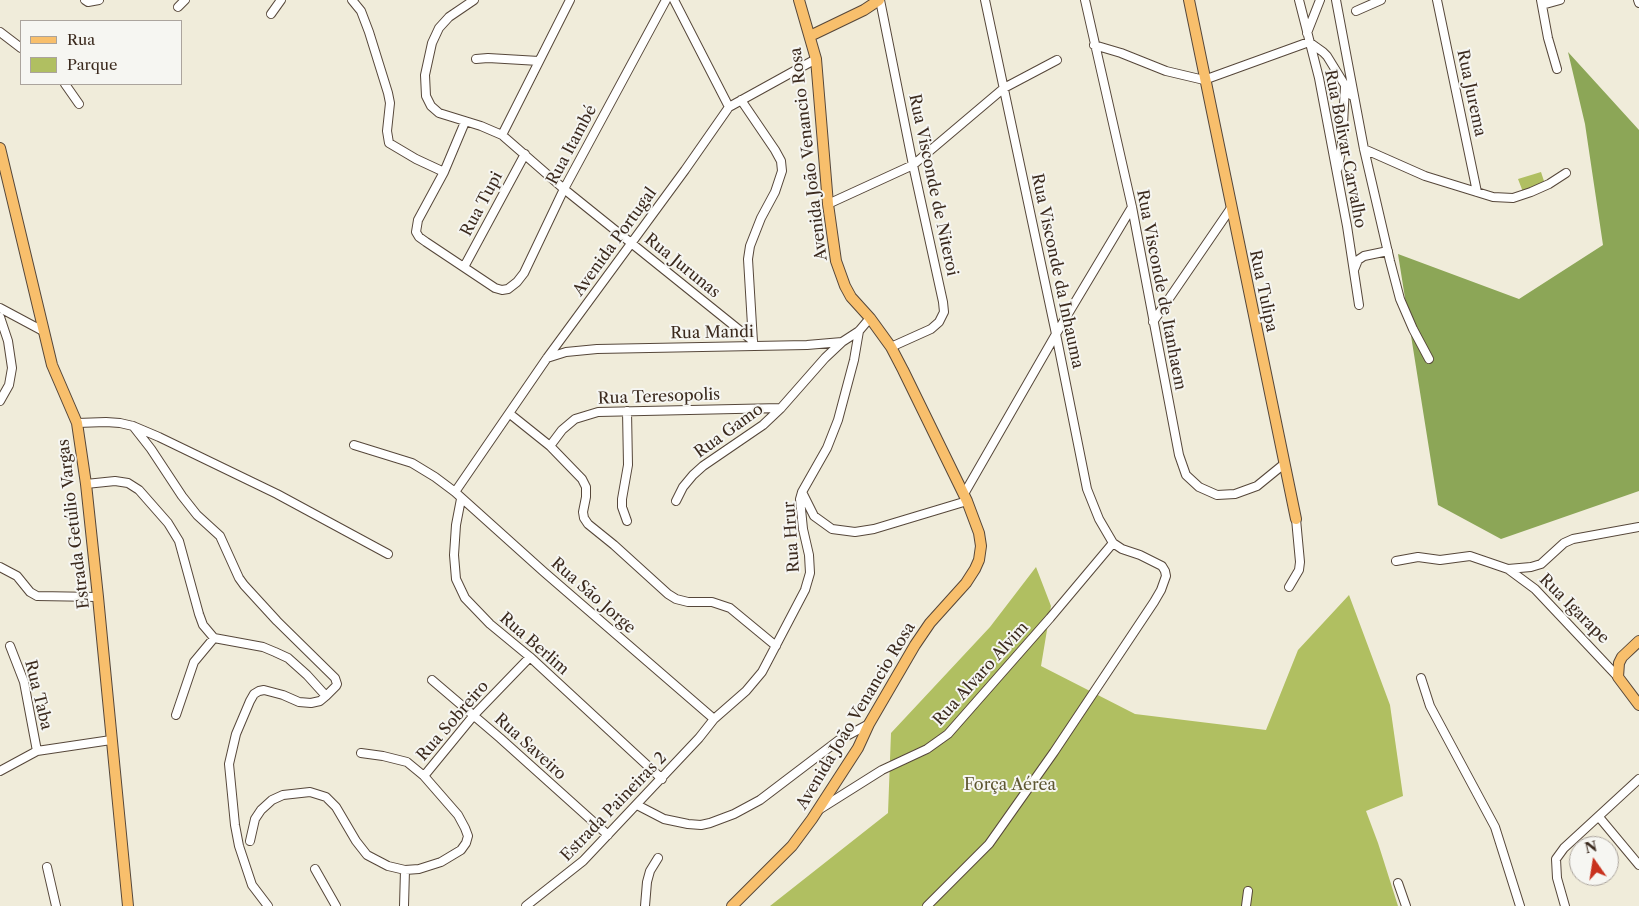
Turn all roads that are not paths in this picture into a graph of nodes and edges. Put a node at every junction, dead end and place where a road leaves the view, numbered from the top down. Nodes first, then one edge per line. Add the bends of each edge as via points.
1 (84, 0) edge
2 (98, 0) edge
3 (186, 0) edge
4 (281, 0) edge
5 (352, 0) edge
6 (474, 0) edge
7 (570, 0) edge
8 (666, 0) edge
9 (674, 0) edge
10 (799, 0) edge
11 (879, 0) edge
12 (985, 0) edge
13 (1085, 0) edge
14 (1189, 0) edge
15 (1299, 0) edge
16 (1320, 0) edge
17 (1336, 0) edge
18 (1382, 0) edge
19 (1437, 0) edge
20 (1560, 0) edge
21 (1542, 2) edge
22 (178, 7) dead end
23 (1356, 11) dead end
24 (270, 14) dead end
25 (0, 32) edge
26 (1306, 34) junction
27 (810, 36) junction
28 (1309, 42) junction
29 (1094, 45) junction
30 (20, 47) edge
31 (816, 59) junction
32 (476, 60) dead end
33 (539, 60) junction
34 (1057, 60) dead end
35 (1557, 69) dead end
36 (1204, 80) junction
37 (66, 85) edge
38 (1345, 86) junction
39 (1004, 88) junction
40 (741, 100) junction
41 (1354, 100) junction
42 (79, 104) dead end
43 (729, 108) junction
44 (465, 122) junction
45 (502, 135) junction
46 (0, 148) edge
47 (1364, 149) junction
48 (525, 154) junction
49 (914, 165) junction
50 (444, 172) junction
51 (1337, 173) junction
52 (1566, 173) dead end
53 (4, 175) edge
54 (564, 189) junction
55 (1477, 192) junction
56 (828, 204) junction
57 (1132, 207) junction
58 (1231, 208) junction
59 (631, 243) junction
60 (1388, 251) junction
61 (464, 267) junction
62 (1353, 271) junction
63 (1359, 305) dead end
64 (0, 308) edge
65 (0, 317) edge
66 (870, 318) junction
67 (1153, 322) junction
68 (43, 331) junction
69 (859, 331) junction
70 (1056, 334) junction
71 (842, 342) junction
72 (753, 344) junction
73 (891, 347) junction
74 (547, 358) junction
75 (1429, 359) dead end
76 (0, 401) edge
77 (781, 408) junction
78 (627, 411) junction
79 (510, 414) junction
80 (77, 423) junction
81 (133, 426) junction
82 (354, 445) dead end
83 (550, 446) junction
84 (1284, 464) junction
85 (86, 484) junction
86 (455, 492) junction
87 (802, 492) junction
88 (966, 498) junction
89 (461, 499) junction
90 (676, 501) dead end
91 (1296, 519) joint
92 (627, 521) dead end
93 (1639, 527) edge
94 (1112, 543) junction
95 (388, 554) dead end
96 (1396, 561) dead end
97 (0, 567) edge
98 (1508, 569) junction
99 (1290, 587) dead end
100 (98, 596) junction
101 (214, 638) junction
102 (1639, 641) edge
103 (10, 646) dead end
104 (776, 646) junction
105 (530, 657) junction
106 (1618, 677) junction
107 (1421, 678) dead end
108 (432, 680) dead end
109 (326, 696) junction
110 (1639, 706) edge
111 (176, 715) dead end
112 (474, 715) junction
113 (714, 719) junction
114 (869, 724) junction
115 (111, 740) junction
116 (37, 751) junction
117 (361, 753) dead end
118 (0, 771) edge
119 (424, 776) junction
120 (1639, 778) edge
121 (662, 779) junction
122 (637, 805) junction
123 (819, 809) junction
124 (1599, 817) junction
125 (608, 835) junction
126 (250, 840) dead end
127 (658, 858) dead end
128 (1639, 865) edge
129 (47, 867) dead end
130 (315, 869) dead end
131 (405, 870) junction
132 (1398, 883) dead end
133 (1248, 891) dead end
134 (56, 906) edge
135 (128, 906) edge
136 (268, 906) edge
137 (336, 906) edge
138 (404, 906) edge
139 (526, 906) edge
140 (646, 906) edge
141 (732, 906) edge
142 (927, 906) edge
143 (1246, 906) edge
144 (1406, 906) edge
145 (1520, 906) edge
146 (1565, 906) edge

1 - 2 street
3 - 22 street
4 - 24 street
5 - 50 street via 370,32 388,93 389,143
6 - 44 street via 458,9 438,28 425,75 426,96 431,106 438,113
7 - 33 street
8 - 54 street, Rua Itambé
9 - 43 street
10 - 27 main road, Avenida João Venancio Rosa
11 - 27 main road
11 - 49 street, Rua Visconde de Niteroi
12 - 39 street, Rua Visconde da Inhauma
13 - 29 street, Rua Visconde de Itanhaem
14 - 36 main road, Rua Tulipa
15 - 26 street, Rua Bolivar Carvalho
16 - 26 street
17 - 41 street
18 - 23 street
19 - 55 street, Rua Jurema
20 - 21 street
21 - 35 street
25 - 30 street
26 - 28 street, Rua Bolivar Carvalho
27 - 31 main road, Avenida João Venancio Rosa
28 - 36 street
28 - 38 street via 1327,56
28 - 51 street, Rua Bolivar Carvalho
29 - 36 street via 1166,71
29 - 57 street, Rua Visconde de Itanhaem
31 - 40 street
31 - 56 main road, Avenida João Venancio Rosa
32 - 33 street
33 - 45 street
34 - 39 street
36 - 58 main road, Rua Tulipa
37 - 42 street
38 - 41 street
38 - 51 street
39 - 49 street
39 - 70 street, Rua Visconde da Inhauma
40 - 43 street
40 - 72 street via 776,150 782,171 755,231 749,253
41 - 47 street
43 - 59 street, Avenida Portugal
44 - 45 street
44 - 50 street
45 - 48 street, Rua Jurunas
46 - 53 main road, Estrada Getúlio Vargas
47 - 55 street via 1426,176
47 - 60 street
48 - 54 street, Rua Jurunas
48 - 61 street, Rua Tupi
49 - 56 street
49 - 73 street, Rua Visconde de Niteroi via 944,312 931,329
50 - 61 street via 418,220 416,232
51 - 62 street, Rua Bolivar Carvalho
52 - 55 street via 1549,184 1513,198
53 - 68 main road, Estrada Getúlio Vargas
54 - 59 street, Rua Jurunas
54 - 61 street, Rua Itambé via 517,282 502,290
56 - 66 main road, Avenida João Venancio Rosa via 839,270 851,297
57 - 67 street, Rua Visconde de Itanhaem
57 - 70 street
58 - 67 street
58 - 84 main road, Rua Tulipa
59 - 72 street, Rua Jurunas
59 - 74 street, Avenida Portugal
60 - 62 street via 1364,256
60 - 75 street via 1400,299
62 - 63 street, Rua Bolivar Carvalho
64 - 68 street
65 - 76 street via 12,368 9,385
66 - 69 street, Rua Mandi
66 - 73 main road, Avenida João Venancio Rosa
67 - 84 street, Rua Visconde de Itanhaem via 1179,455 1186,474 1199,487 1218,495 1235,494 1257,486
68 - 80 main road, Estrada Getúlio Vargas via 52,365
69 - 71 street, Rua Mandi
69 - 87 street, Rua Hrur via 838,420 827,448
70 - 88 street
70 - 94 street, Rua Visconde da Inhauma via 1087,489
71 - 72 street, Rua Mandi
71 - 77 street, Rua Gamo
72 - 74 street, Rua Mandi via 597,349 566,352
73 - 88 main road, Avenida João Venancio Rosa
74 - 79 street, Avenida Portugal
77 - 78 street, Rua Teresopolis
77 - 90 street, Rua Gamo via 763,425 703,466
78 - 83 street, Rua Teresopolis via 598,412 575,419
78 - 92 street via 628,464 622,506
79 - 83 street
79 - 86 street, Avenida Portugal
80 - 81 street via 106,422
80 - 85 main road, Estrada Getúlio Vargas
81 - 95 street via 277,494
81 - 109 street via 182,496 220,536 244,585 335,678 337,684
82 - 86 street, Rua São Jorge via 412,463
83 - 104 street via 586,487 582,512 588,524 668,594 688,602 712,602 730,608
84 - 91 main road, Rua Tulipa
85 - 100 main road, Estrada Getúlio Vargas
85 - 101 street via 128,483 139,490 168,522 180,541 198,614
86 - 89 street, Rua São Jorge
87 - 88 street via 814,516 832,529 855,532 874,529
87 - 104 street, Rua Hrur via 800,509 810,573 806,590
88 - 114 main road, Avenida João Venancio Rosa via 979,532 979,560 966,583 915,645
89 - 105 street, Rua Berlim via 454,555 456,580 465,598
89 - 113 street, Rua São Jorge
91 - 99 street, Rua Tulipa via 1300,562
93 - 98 street via 1573,540 1541,564
94 - 123 street, Rua Alvaro Alvim via 948,734
94 - 142 street via 1162,566 1166,576 1161,590 989,844
96 - 98 street, Rua Igarape via 1418,557 1440,560 1470,556
97 - 100 street via 17,576 37,596
98 - 106 street, Rua Igarape via 1535,589
100 - 115 main road, Estrada Getúlio Vargas
101 - 109 street via 275,652 294,664
101 - 111 street via 194,662
102 - 106 main road via 1622,656
103 - 116 street, Rua Taba via 24,682
104 - 113 street, Rua Hrur via 762,672 746,691
105 - 112 street, Rua Sobreiro
105 - 121 street, Rua Berlim
106 - 110 main road, Rua Igarape
107 - 145 street via 1430,706 1495,827
108 - 112 street, Rua Saveiro
109 - 136 street via 311,703 259,691 250,701 236,734 229,764 235,825 252,885
112 - 119 street, Rua Sobreiro
112 - 125 street, Rua Saveiro
113 - 121 street, Estrada Paineiras 2
114 - 122 street via 839,740 760,800 710,823 688,824 664,819
114 - 123 main road, Avenida João Venancio Rosa via 854,755
115 - 116 street
115 - 135 main road, Estrada Getúlio Vargas
116 - 118 street
117 - 119 street via 407,762
119 - 131 street, Rua Sobreiro via 458,815 468,836 461,850 441,862
120 - 124 street
121 - 122 street, Estrada Paineiras 2
122 - 125 street, Estrada Paineiras 2
123 - 141 main road, Avenida João Venancio Rosa via 792,846
124 - 128 street
124 - 146 street via 1556,859 1557,878
125 - 139 street, Estrada Paineiras 2 via 583,861
126 - 131 street, Rua Sobreiro via 255,819 272,800 283,795 310,792 326,797 336,807 368,855 388,866
127 - 140 street via 650,870
129 - 134 street
130 - 137 street
131 - 138 street
132 - 144 street
133 - 143 street

